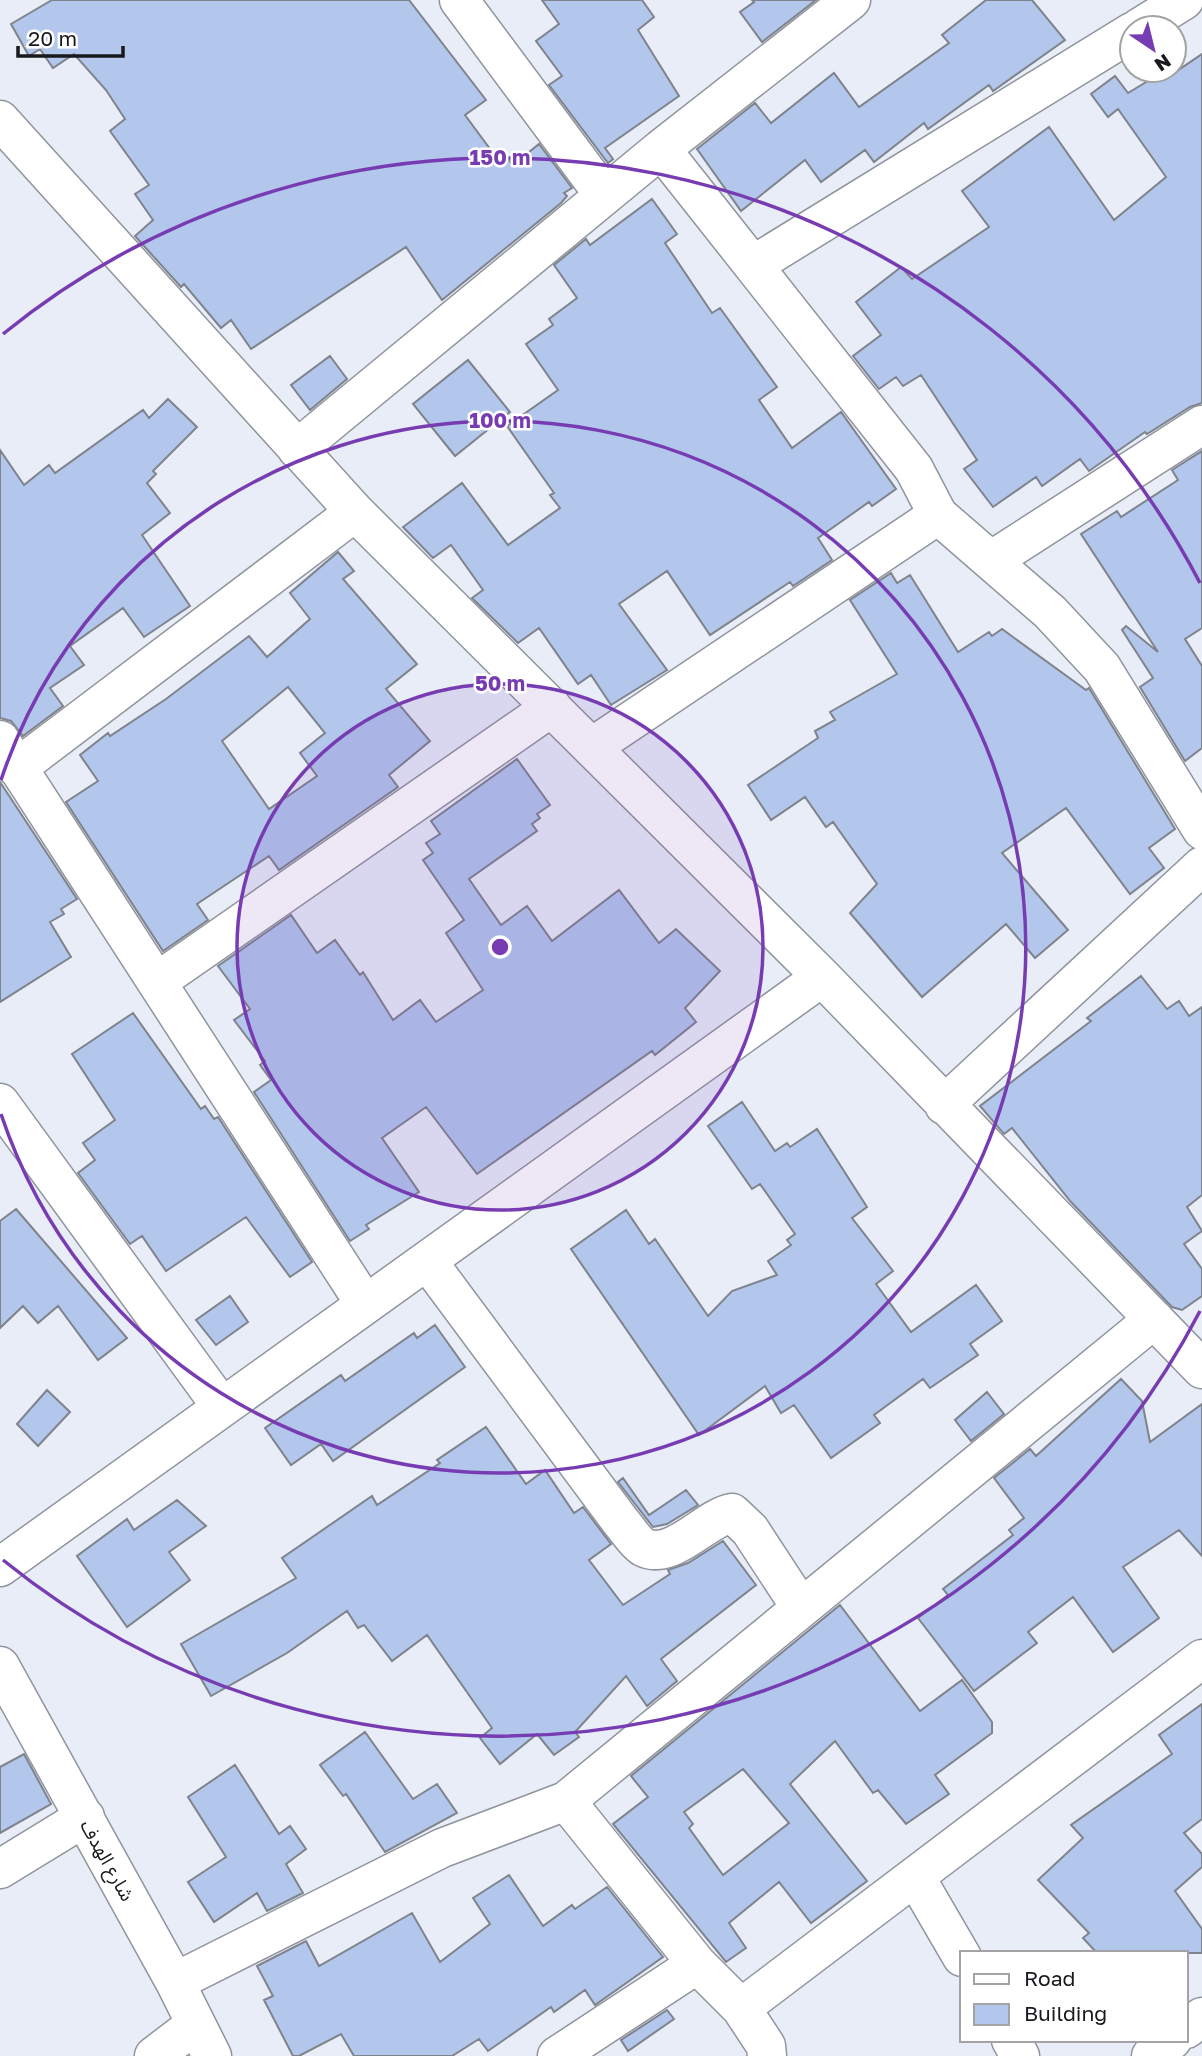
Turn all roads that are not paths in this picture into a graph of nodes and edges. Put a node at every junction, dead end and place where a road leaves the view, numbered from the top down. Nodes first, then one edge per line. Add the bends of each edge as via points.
1 (459, 0) edge
2 (851, 0) edge
3 (1184, 0) edge
4 (1162, 14) edge
5 (1118, 41) edge
6 (0, 120) edge
7 (661, 149) junction
8 (604, 195) junction
9 (755, 264) junction
10 (1202, 425) edge
11 (297, 449) junction
12 (355, 512) junction
13 (938, 515) junction
14 (992, 560) junction
15 (552, 707) junction
16 (592, 747) junction
17 (9, 754) edge
18 (1202, 830) edge
19 (1202, 866) edge
20 (822, 977) junction
21 (158, 981) junction
22 (0, 1103) edge
23 (944, 1105) junction
24 (428, 1262) junction
25 (365, 1304) junction
26 (1154, 1320) junction
27 (1195, 1350) edge
28 (220, 1406) junction
29 (0, 1567) edge
30 (801, 1608) junction
31 (1202, 1659) edge
32 (0, 1666) edge
33 (566, 1801) junction
34 (85, 1817) junction
35 (0, 1869) edge
36 (916, 1878) junction
37 (960, 1954) edge
38 (697, 1965) junction
39 (175, 1982) junction
40 (741, 2008) junction
41 (204, 2040) edge
42 (1169, 2042) edge
43 (154, 2056) edge
44 (557, 2056) edge
45 (767, 2056) edge
46 (1151, 2056) edge

1 - 8 street
2 - 7 street
3 - 4 street
5 - 9 street
6 - 11 street
7 - 8 street
7 - 9 street
8 - 11 street
9 - 13 street via 914,469
10 - 14 street
11 - 12 street
12 - 15 street
12 - 17 street
13 - 14 street
13 - 16 street
14 - 18 street via 1083,644 1102,668
15 - 16 street
15 - 21 street
16 - 20 street
17 - 21 street
19 - 23 street
20 - 23 street
20 - 24 street
21 - 25 street
22 - 28 street
23 - 26 street
24 - 25 street
24 - 30 street via 644,1547 673,1546 721,1515 732,1513 750,1530
25 - 28 street
26 - 27 street
26 - 30 street
28 - 29 street
30 - 33 street
31 - 36 street
32 - 34 street, شارع الهدف
33 - 38 street
33 - 39 street via 442,1848
34 - 35 street
34 - 39 street, شارع الهدف
36 - 37 street
36 - 40 street
38 - 40 street
38 - 44 street
39 - 41 street, شارع الهدف
40 - 45 street via 766,2046
41 - 43 street
42 - 46 street

